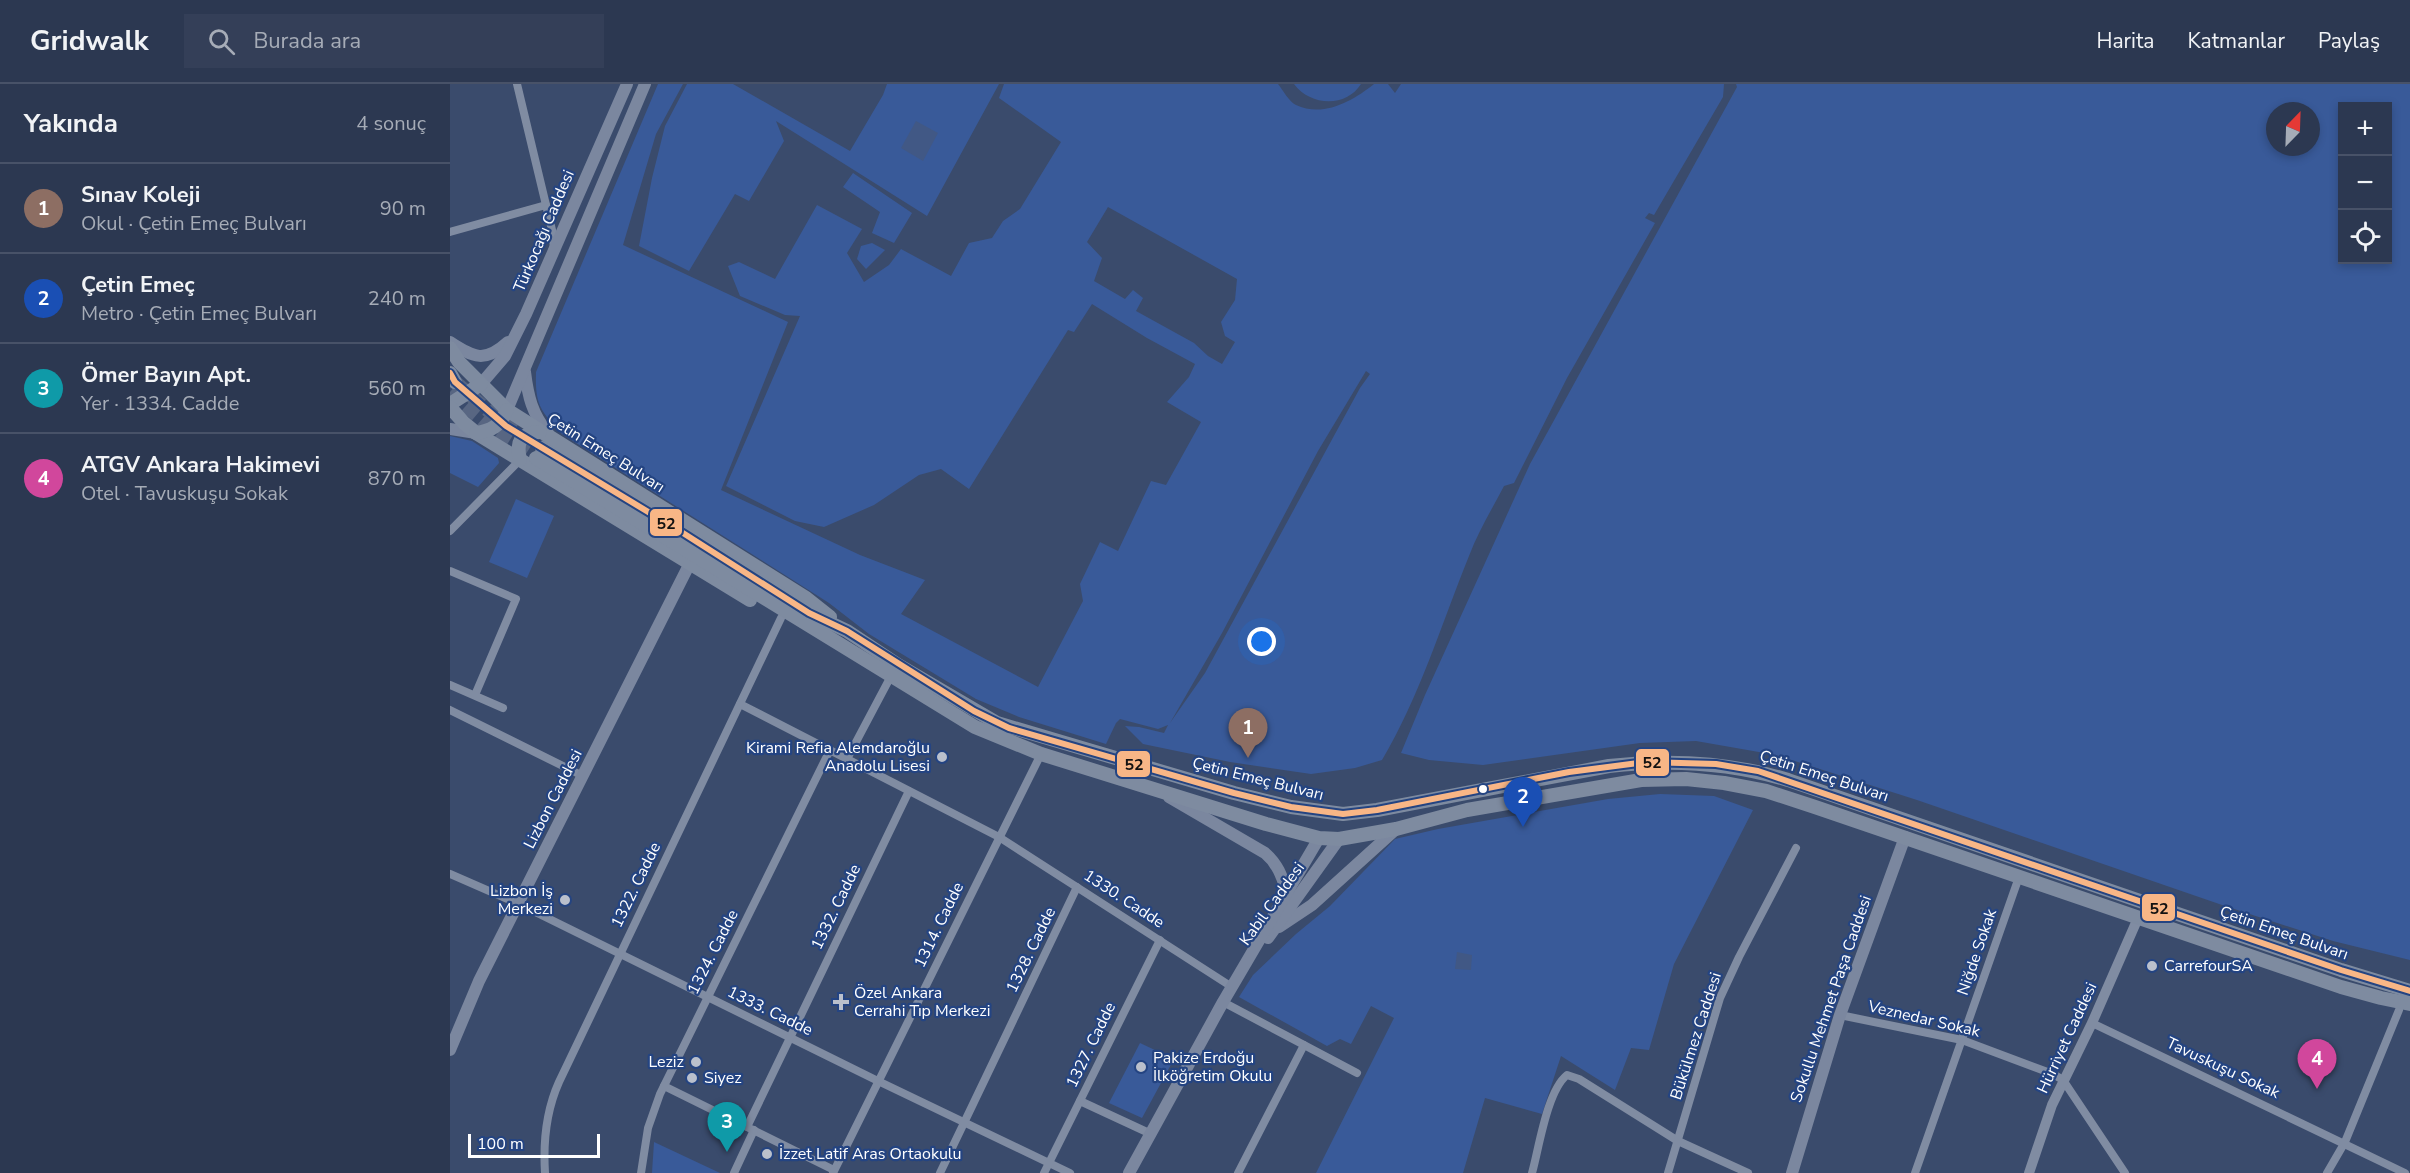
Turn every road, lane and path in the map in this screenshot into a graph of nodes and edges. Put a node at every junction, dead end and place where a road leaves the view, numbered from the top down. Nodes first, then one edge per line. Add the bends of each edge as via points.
1 (517, 84) edge
2 (627, 84) edge
3 (645, 84) edge
4 (546, 206) junction
5 (450, 232) edge
6 (554, 248) junction
7 (514, 338) junction
8 (450, 342) edge
9 (450, 348) edge
10 (525, 372) junction
11 (481, 384) junction
12 (450, 406) edge
13 (507, 410) junction
14 (450, 429) edge
15 (540, 432) junction
16 (476, 433) junction
17 (544, 449) junction
18 (520, 460) junction
19 (450, 531) edge
20 (689, 565) junction
21 (450, 571) edge
22 (781, 618) junction
23 (844, 638) junction
24 (891, 676) junction
25 (450, 685) edge
26 (475, 695) junction
27 (740, 704) junction
28 (503, 708) dead end
29 (450, 710) edge
30 (831, 750) junction
31 (1041, 754) junction
32 (847, 759) junction
33 (583, 776) junction
34 (1152, 788) junction
35 (909, 791) junction
36 (1322, 812) junction
37 (1343, 814) junction
38 (1911, 822) junction
39 (1395, 828) junction
40 (999, 837) junction
41 (1905, 837) junction
42 (1319, 838) junction
43 (1339, 839) junction
44 (1796, 848) dead end
45 (450, 874) edge
46 (2019, 877) junction
47 (1077, 887) junction
48 (1287, 892) junction
49 (519, 904) junction
50 (2138, 918) junction
51 (1273, 931) junction
52 (1160, 940) junction
53 (619, 953) junction
54 (2374, 980) junction
55 (2410, 985) edge
56 (1232, 987) junction
57 (2410, 991) edge
58 (707, 996) junction
59 (1223, 1002) junction
60 (2406, 1008) edge
61 (1840, 1015) junction
62 (2092, 1023) junction
63 (789, 1037) junction
64 (1962, 1040) junction
65 (1304, 1045) junction
66 (450, 1050) edge
67 (1357, 1072) dead end
68 (2063, 1080) junction
69 (878, 1081) junction
70 (663, 1086) junction
71 (1080, 1101) junction
72 (964, 1123) junction
73 (751, 1129) junction
74 (1149, 1133) junction
75 (1678, 1141) junction
76 (2345, 1142) junction
77 (1049, 1163) junction
78 (833, 1171) edge
79 (545, 1173) edge
80 (641, 1173) edge
81 (734, 1173) edge
82 (940, 1173) edge
83 (1044, 1173) edge
84 (1070, 1173) edge
85 (1129, 1173) edge
86 (1238, 1173) edge
87 (1532, 1173) edge
88 (1668, 1173) edge
89 (1748, 1173) edge
90 (1792, 1173) edge
91 (1916, 1173) edge
92 (2028, 1173) edge
93 (2125, 1173) edge
94 (2327, 1173) edge
95 (2405, 1173) edge

1 - 4 street
2 - 6 main road, Türkocağı Caddesi
3 - 10 main road
4 - 5 street
4 - 6 street
6 - 7 main road, Türkocağı Caddesi
7 - 8 main road via 495,355 482,357 468,354
7 - 11 main road, Türkocağı Caddesi via 505,357
9 - 11 main road, Çetin Emeç Bulvarı
10 - 13 main road
10 - 17 main road via 529,402
11 - 12 main road
11 - 13 main road, Çetin Emeç Bulvarı
12 - 16 main road, Çetin Emeç Bulvarı
13 - 15 main road, Çetin Emeç Bulvarı
13 - 16 main road via 490,431
14 - 16 main road
15 - 17 main road, Çetin Emeç Bulvarı
15 - 18 main road via 520,438
16 - 18 main road, Çetin Emeç Bulvarı
17 - 23 main road, Çetin Emeç Bulvarı via 683,532
18 - 19 street
18 - 20 main road, Çetin Emeç Bulvarı
20 - 22 main road, Çetin Emeç Bulvarı
20 - 33 main road, Lizbon Caddesi
21 - 26 street via 516,599
22 - 23 main road, Çetin Emeç Bulvarı
22 - 27 street, 1322. Cadde
23 - 24 main road, Çetin Emeç Bulvarı
23 - 36 main road, Çetin Emeç Bulvarı via 1010,728 1234,793
24 - 31 main road, Çetin Emeç Bulvarı via 975,727
24 - 32 street
25 - 26 street
26 - 28 street
27 - 30 street, 1330. Cadde
27 - 53 street, 1322. Cadde
29 - 33 street
30 - 32 street, 1330. Cadde
30 - 58 street, 1324. Cadde
31 - 34 main road, Çetin Emeç Bulvarı
31 - 40 street, 1314. Cadde
32 - 35 street, 1330. Cadde
33 - 49 main road, Lizbon Caddesi
34 - 42 main road, Çetin Emeç Bulvarı
34 - 48 main road via 1266,853 1281,873
35 - 40 street, 1330. Cadde
35 - 63 street, 1332. Cadde
36 - 37 main road, Çetin Emeç Bulvarı
36 - 42 main road
37 - 38 main road, Çetin Emeç Bulvarı via 1609,766 1681,762 1758,771
37 - 43 main road
38 - 41 main road
38 - 54 main road, Çetin Emeç Bulvarı
39 - 41 main road, Çetin Emeç Bulvarı via 1578,789 1641,780 1686,779 1766,791
39 - 43 main road, Çetin Emeç Bulvarı
39 - 51 main road via 1312,905
40 - 47 street, 1330. Cadde
40 - 69 street, 1314. Cadde
41 - 46 main road, Çetin Emeç Bulvarı
41 - 61 main road, Sokullu Mehmet Paşa Caddesi
42 - 43 main road, Çetin Emeç Bulvarı
42 - 48 main road, Kabil Caddesi
43 - 51 main road, Kabil Caddesi
44 - 75 street, Bükülmez Caddesi via 1726,983
45 - 49 street, 1333. Cadde
46 - 50 main road, Çetin Emeç Bulvarı
46 - 64 street, Niğde Sokak
47 - 52 street, 1330. Cadde
47 - 72 street, 1328. Cadde
48 - 56 main road, Kabil Caddesi
49 - 53 street, 1333. Cadde
49 - 66 main road, Lizbon Caddesi via 479,981
50 - 60 main road, Çetin Emeç Bulvarı
50 - 62 street, Hürriyet Caddesi
51 - 56 main road, Kabil Caddesi
52 - 56 street, 1330. Cadde
52 - 71 street, 1327. Cadde
53 - 58 street, 1333. Cadde
53 - 79 street, 1322. Cadde via 554,1093 545,1131
54 - 55 main road, Çetin Emeç Bulvarı
54 - 57 main road, Çetin Emeç Bulvarı
56 - 59 main road, Kabil Caddesi
58 - 63 street, 1333. Cadde
58 - 70 street, 1324. Cadde
59 - 65 street
59 - 74 main road, Kabil Caddesi
60 - 76 street
61 - 64 street, Veznedar Sokak
61 - 90 main road, Sokullu Mehmet Paşa Caddesi
62 - 68 street, Hürriyet Caddesi
62 - 76 street, Tavuskuşu Sokak
63 - 69 street, 1333. Cadde
63 - 73 street, 1332. Cadde
64 - 68 street, Veznedar Sokak
64 - 91 street, Niğde Sokak
65 - 67 street
65 - 86 street
68 - 92 street, Hürriyet Caddesi
68 - 93 street
69 - 72 street, 1333. Cadde
69 - 78 street, 1314. Cadde
70 - 73 street
70 - 80 street, 1324. Cadde via 648,1128
71 - 74 street
71 - 77 street, 1327. Cadde
72 - 77 street, 1333. Cadde
72 - 82 street, 1328. Cadde
73 - 78 street
73 - 81 street, 1332. Cadde
74 - 85 main road, Kabil Caddesi
75 - 87 street via 1567,1075 1552,1100
75 - 88 street, Bükülmez Caddesi
75 - 89 street
76 - 94 street
76 - 95 street, Tavuskuşu Sokak
77 - 83 street, 1327. Cadde
77 - 84 street, 1333. Cadde

